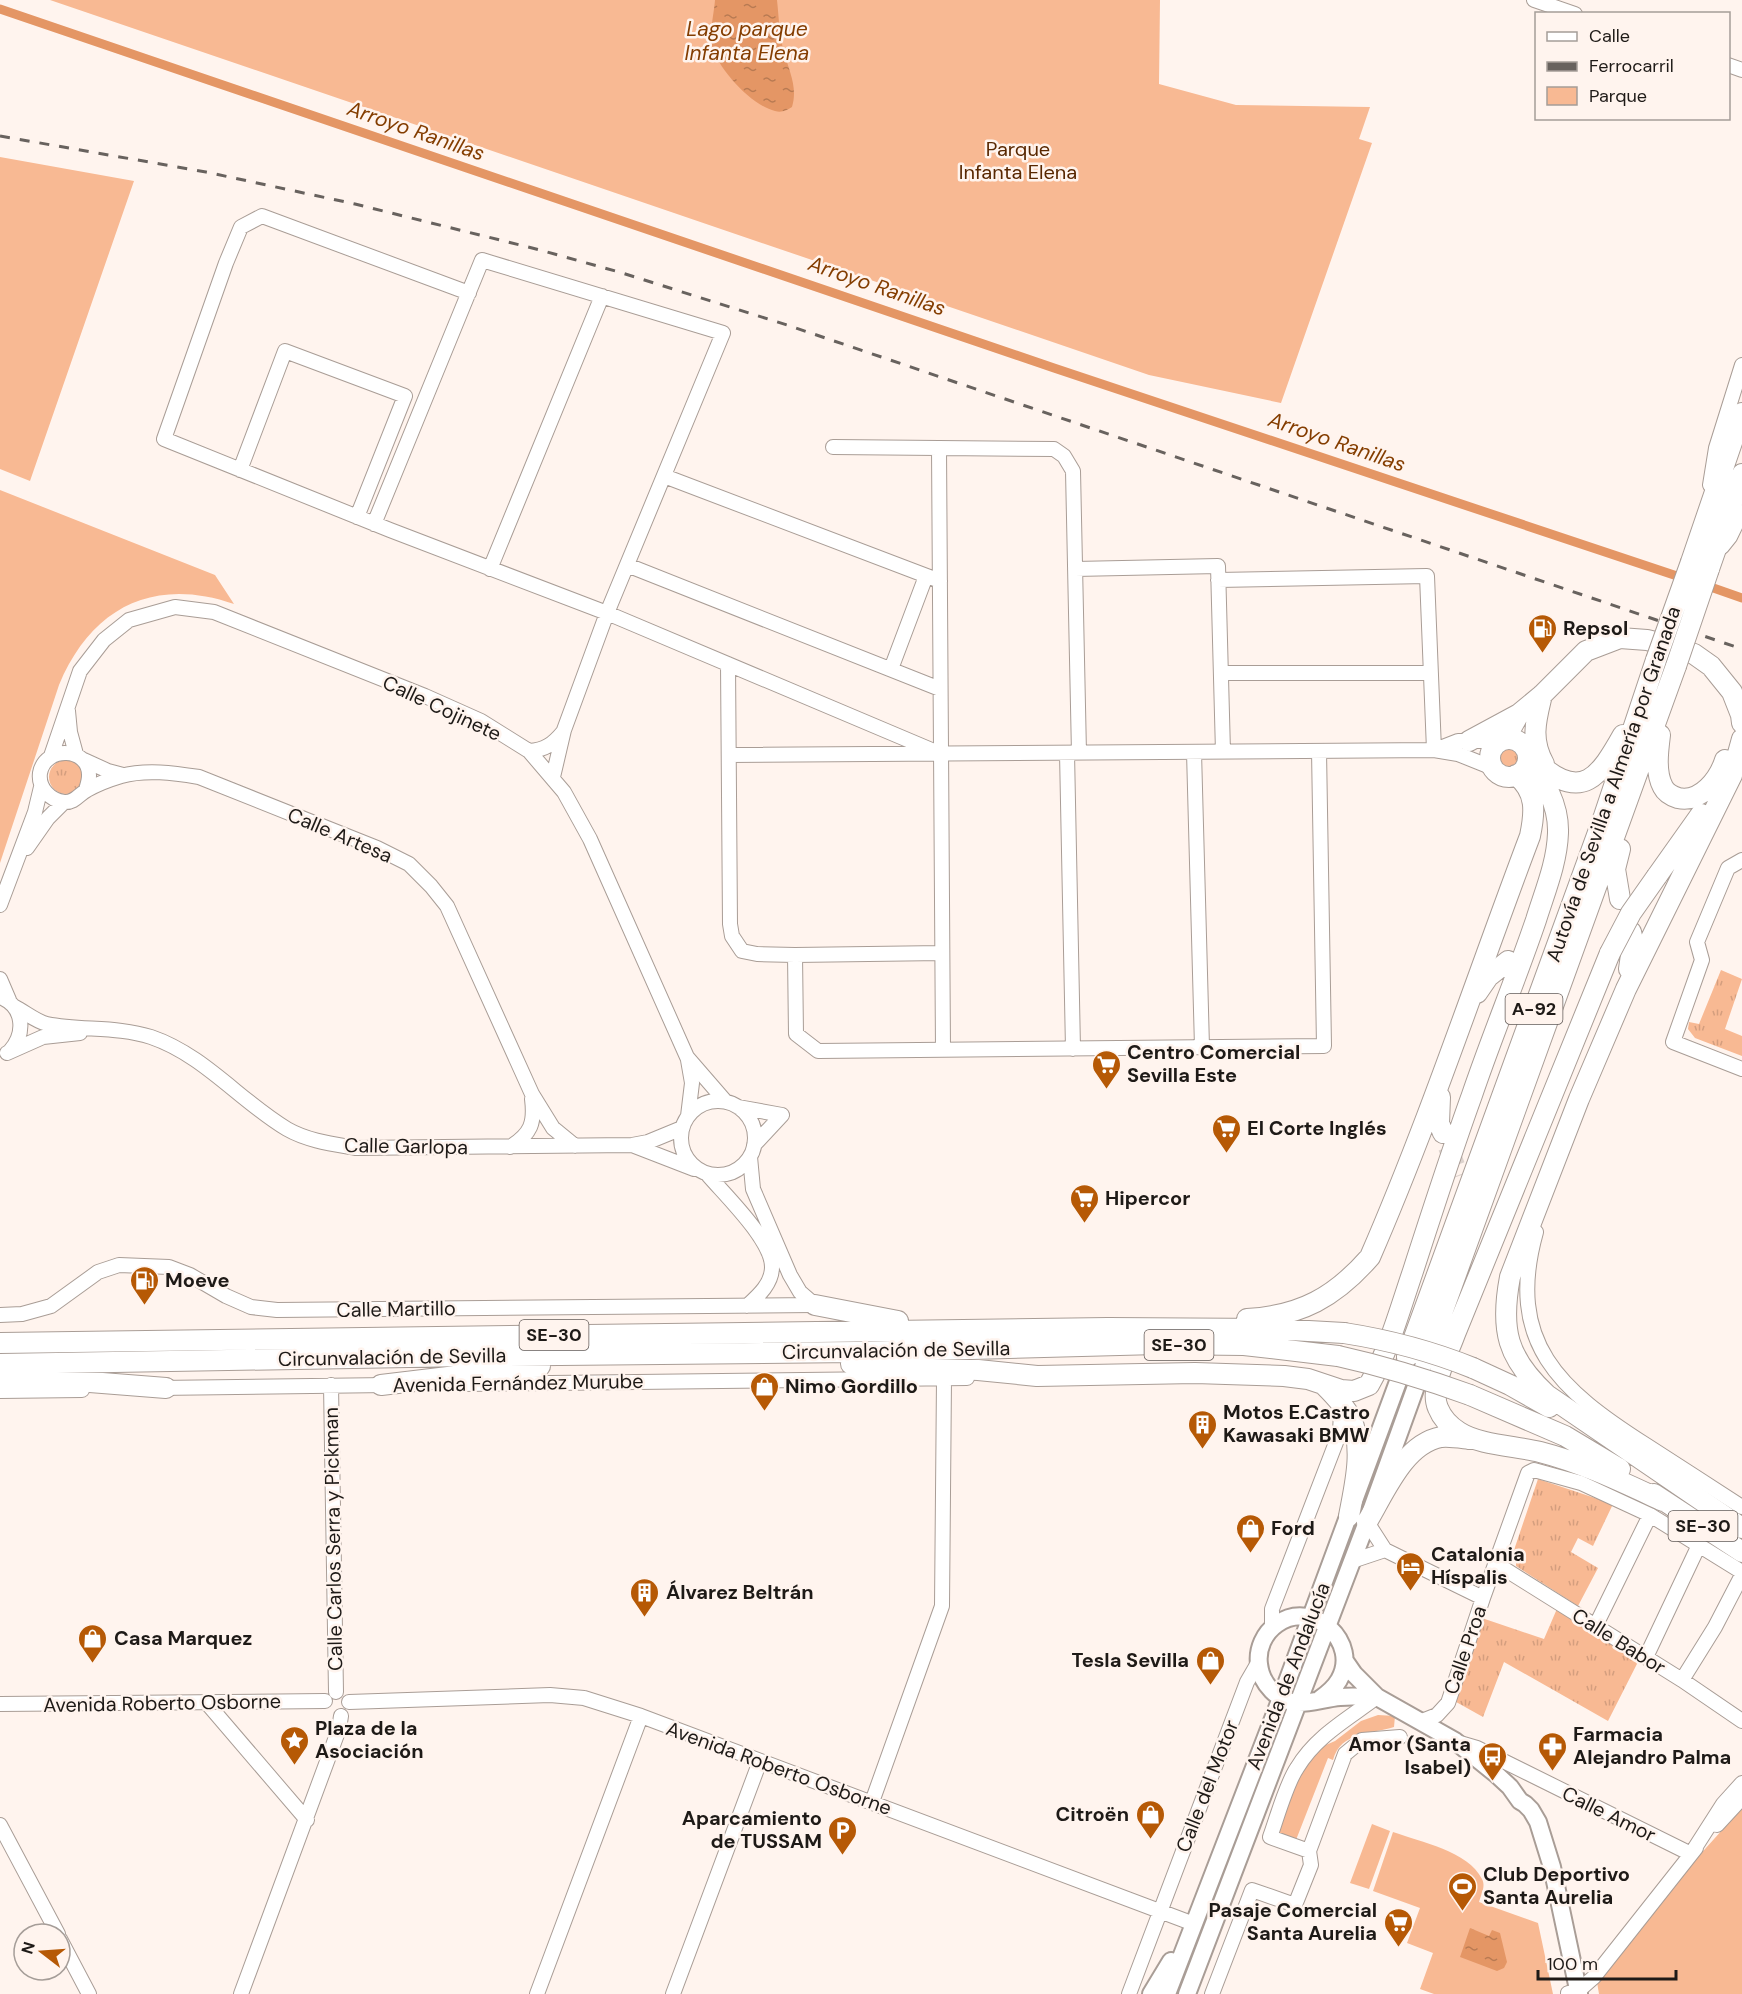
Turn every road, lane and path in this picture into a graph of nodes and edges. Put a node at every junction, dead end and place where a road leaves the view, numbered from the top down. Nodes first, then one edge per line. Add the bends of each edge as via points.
1 (1534, 0) edge
2 (1569, 12) edge
3 (469, 293) junction
4 (602, 296) junction
5 (1742, 365) edge
6 (1742, 413) edge
7 (833, 447) dead end
8 (939, 448) junction
9 (240, 470) junction
10 (1742, 474) edge
11 (664, 476) junction
12 (1742, 512) edge
13 (357, 517) junction
14 (374, 524) junction
15 (1701, 531) junction
16 (627, 565) junction
17 (1711, 565) junction
18 (490, 568) junction
19 (1075, 569) junction
20 (926, 576) junction
21 (1218, 580) junction
22 (940, 581) junction
23 (607, 613) junction
24 (728, 664) junction
25 (891, 669) junction
26 (1431, 673) junction
27 (1221, 674) junction
28 (940, 689) junction
29 (1731, 692) junction
30 (1646, 693) junction
31 (1666, 694) junction
32 (67, 706) junction
33 (1527, 720) junction
34 (1742, 723) edge
35 (564, 730) junction
36 (1654, 730) junction
37 (1742, 739) edge
38 (1503, 740) junction
39 (1469, 741) junction
40 (1434, 750) junction
41 (529, 751) junction
42 (1319, 751) junction
43 (1194, 752) junction
44 (1223, 752) junction
45 (1073, 753) junction
46 (1527, 753) junction
47 (941, 754) junction
48 (729, 755) junction
49 (51, 756) junction
50 (80, 757) junction
51 (1493, 768) junction
52 (1550, 774) junction
53 (1516, 775) junction
54 (123, 776) junction
55 (553, 777) junction
56 (41, 787) junction
57 (86, 790) junction
58 (64, 802) junction
59 (1604, 816) junction
60 (1742, 860) edge
61 (9, 878) junction
62 (1620, 899) dead end
63 (0, 905) edge
64 (1631, 932) dead end
65 (1540, 942) dead end
66 (942, 953) junction
67 (795, 955) junction
68 (1508, 961) dead end
69 (0, 979) edge
70 (1626, 989) junction
71 (8, 1001) edge
72 (1471, 1002) junction
73 (106, 1030) junction
74 (1202, 1047) junction
75 (1073, 1049) junction
76 (943, 1050) junction
77 (4, 1054) edge
78 (687, 1058) junction
79 (1742, 1069) edge
80 (1442, 1079) junction
81 (532, 1094) junction
82 (1578, 1099) junction
83 (732, 1104) junction
84 (685, 1122) junction
85 (1443, 1133) tunnel mouth
86 (632, 1145) junction
87 (575, 1146) junction
88 (510, 1147) junction
89 (752, 1151) junction
90 (1534, 1164) dead end
91 (702, 1172) junction
92 (1459, 1176) tunnel mouth
93 (1509, 1180) dead end
94 (1431, 1292) junction
95 (815, 1305) junction
96 (747, 1306) junction
97 (0, 1315) edge
98 (1108, 1328) junction
99 (942, 1329) junction
100 (1436, 1330) junction
101 (0, 1343) edge
102 (769, 1353) junction
103 (592, 1355) junction
104 (1416, 1359) junction
105 (0, 1364) edge
106 (0, 1376) edge
107 (1037, 1376) junction
108 (944, 1379) junction
109 (331, 1385) junction
110 (381, 1385) junction
111 (166, 1388) junction
112 (1328, 1390) junction
113 (0, 1391) edge
114 (1480, 1440) junction
115 (1742, 1507) edge
116 (1656, 1508) junction
117 (1358, 1519) junction
118 (1742, 1528) edge
119 (1699, 1545) junction
120 (1384, 1550) junction
121 (1742, 1552) edge
122 (1352, 1561) junction
123 (1496, 1563) junction
124 (1742, 1573) edge
125 (1483, 1598) junction
126 (1311, 1617) junction
127 (1328, 1625) junction
128 (1596, 1625) junction
129 (1272, 1628) junction
130 (1646, 1657) junction
131 (1345, 1661) junction
132 (1258, 1663) junction
133 (1682, 1680) junction
134 (336, 1692) junction
135 (1343, 1696) junction
136 (1377, 1697) junction
137 (1281, 1698) junction
138 (1320, 1699) junction
139 (325, 1701) junction
140 (206, 1702) junction
141 (349, 1702) junction
142 (1298, 1703) junction
143 (0, 1704) edge
144 (341, 1716) junction
145 (641, 1716) junction
146 (1345, 1719) junction
147 (1422, 1721) junction
148 (1742, 1721) edge
149 (1400, 1737) dead end
150 (1455, 1741) junction
151 (760, 1761) junction
152 (1527, 1773) junction
153 (1742, 1783) edge
154 (1515, 1794) junction
155 (1742, 1798) edge
156 (872, 1802) junction
157 (307, 1820) junction
158 (0, 1825) edge
159 (1308, 1851) junction
160 (1691, 1854) junction
161 (1160, 1911) junction
162 (52, 1922) edge
163 (1194, 1924) junction
164 (72, 1962) edge
165 (1574, 1993) edge
166 (89, 1994) edge
167 (241, 1994) edge
168 (537, 1994) edge
169 (673, 1994) edge
170 (1129, 1994) edge
171 (1151, 1994) edge
172 (1167, 1994) edge
173 (1187, 1994) edge
174 (1212, 1994) edge

1 - 2 street
3 - 4 street via 482,260
3 - 9 street via 262,216 241,227 164,439
3 - 14 street
4 - 11 street via 723,333
4 - 18 street
5 - 15 street via 1716,448
6 - 15 highway, Autovía de Sevilla a Almería por Granada / A-92
7 - 8 street
8 - 19 street via 1054,449 1064,456 1073,471
8 - 22 street
9 - 13 street
9 - 13 street via 285,351 405,396
10 - 17 highway, Autovía de Sevilla a Almería por Granada / A-92
11 - 16 street
11 - 20 street
12 - 17 street
13 - 14 street
14 - 18 street
15 - 30 highway, Autovía de Sevilla a Almería por Granada / A-92, bridge
16 - 23 street
16 - 25 street
17 - 31 highway, Autovía de Sevilla a Almería por Granada / A-92, bridge
18 - 23 street
19 - 21 street via 1218,566
19 - 45 street
20 - 22 street
20 - 25 street
21 - 26 street via 1427,576
21 - 27 street
22 - 28 street
23 - 24 street
23 - 35 street
24 - 47 street
24 - 48 street
25 - 28 street
26 - 27 street
26 - 40 street
27 - 44 street
28 - 47 street
29 - 31 highway via 1732,738 1722,768 1700,794 1688,799 1668,794 1659,772 1657,756
29 - 33 highway via 1711,666 1694,654 1647,640 1620,638 1586,651 1542,694
29 - 34 highway
29 - 114 highway, bridge via 1738,718 1737,739 1727,770 1631,913 1610,953 1455,1334 1436,1391 1437,1406 1460,1433
30 - 52 highway via 1605,766 1577,783
30 - 59 highway, Autovía de Sevilla a Almería por Granada / A-92
31 - 36 highway, Autovía de Sevilla a Almería por Granada / A-92
32 - 41 street, Calle Cojinete via 80,671 104,640 129,620 175,607 214,612 425,696 481,721
32 - 49 street, Calle Cojinete
32 - 50 street, Calle Cojinete via 70,732
33 - 38 highway
33 - 39 highway
33 - 46 highway
33 - 52 highway via 1537,752
35 - 41 street via 553,744
35 - 55 street
36 - 62 highway via 1615,868
36 - 100 highway, Autovía de Sevilla a Almería por Granada / A-92
37 - 70 highway via 1732,775
38 - 39 street
38 - 46 highway via 1516,740
38 - 51 highway via 1492,750
39 - 40 street
40 - 42 street
40 - 51 street via 1458,754
41 - 55 street, Calle Cojinete
42 - 44 street
42 - 74 street via 1324,1046
43 - 44 street
43 - 45 street
43 - 74 street
45 - 47 street
45 - 75 street
46 - 52 highway
46 - 53 highway via 1524,769
46 - 112 highway via 1555,808 1558,831 1554,866 1384,1353 1369,1385 1354,1391
47 - 48 street
47 - 66 street
48 - 67 street via 732,936 742,951
49 - 50 street via 63,752
49 - 56 street via 40,774
50 - 54 street, Calle Artesa
50 - 57 street via 90,774
51 - 53 highway via 1503,776
53 - 72 highway via 1530,791 1534,816
54 - 57 street, Calle Artesa
54 - 81 street, Calle Artesa via 148,772 199,777 409,864 447,906
55 - 78 street, Calle Cojinete via 590,839
56 - 58 street via 48,796
56 - 61 street
57 - 58 street via 77,799
58 - 61 street via 48,818
59 - 65 highway via 1562,911
59 - 94 highway, Autovía de Sevilla a Almería por Granada / A-92
60 - 79 street via 1728,868 1697,942 1702,960 1673,1042
61 - 63 street
64 - 70 highway
66 - 67 street
66 - 76 street
67 - 76 street via 796,1034 818,1051
68 - 72 highway via 1488,977
69 - 71 street
70 - 82 highway
71 - 73 street, Calle Garlopa via 44,1024
71 - 77 street via 21,1022 18,1042
72 - 80 highway
73 - 77 street, Calle Garlopa via 43,1037
73 - 88 street, Calle Garlopa via 143,1035 173,1046 288,1130 323,1143 357,1148
74 - 75 street
75 - 76 street
78 - 83 street, Calle Cojinete
78 - 84 street, Calle Cojinete via 692,1083
80 - 85 highway via 1439,1123
80 - 98 highway via 1370,1257 1351,1279 1322,1300 1256,1319
81 - 87 street, Calle Artesa via 553,1128
81 - 88 street, Calle Artesa via 534,1118 524,1138
82 - 90 highway via 1550,1148
82 - 115 street via 1530,1254 1527,1306 1535,1335 1562,1381 1584,1402
82 - 118 highway via 1510,1277 1505,1321 1513,1353 1528,1377 1547,1395
83 - 84 street via 713,1101 701,1105
83 - 89 street via 750,1119 754,1131
83 - 89 street via 783,1116
84 - 86 street, Calle Garlopa via 648,1142
84 - 91 street via 682,1149 687,1160
86 - 87 street, Calle Garlopa
86 - 91 street, Calle Garlopa
87 - 88 street, Calle Garlopa
89 - 91 street via 741,1167 730,1174
89 - 95 street via 753,1189 766,1222 800,1292
91 - 96 street via 747,1217 769,1255 769,1279
92 - 94 highway
93 - 100 highway via 1497,1196
94 - 104 highway, Autovía de Sevilla a Almería por Granada / A-92
95 - 96 street, Calle Martillo
95 - 99 highway
96 - 97 street, Calle Martillo via 277,1310 251,1307 169,1267 119,1265 98,1272 51,1306
98 - 99 highway, Circunvalación de Sevilla / SE-30
98 - 118 highway, Circunvalación de Sevilla / SE-30, bridge via 1344,1333 1435,1353 1510,1385
99 - 101 highway, Circunvalación de Sevilla / SE-30
100 - 104 highway, Autovía de Sevilla a Almería por Granada / A-92
102 - 103 highway, Circunvalación de Sevilla / SE-30
102 - 107 highway via 845,1363
102 - 116 highway, Circunvalación de Sevilla / SE-30, bridge via 1157,1344 1244,1345 1338,1356 1470,1395 1565,1436 1624,1472
103 - 105 highway, Circunvalación de Sevilla / SE-30
103 - 110 highway via 541,1366
104 - 117 main road, Avenida de Andalucía
106 - 111 highway
107 - 108 street, Avenida Fernández Murube
107 - 112 highway via 1248,1374 1308,1379
108 - 110 street, Avenida Fernández Murube
108 - 156 street via 942,1606
109 - 110 street, Avenida Fernández Murube
109 - 111 street, Avenida Fernández Murube
109 - 134 street, Calle Carlos Serra y Pickman
111 - 113 street, Avenida Fernández Murube
112 - 117 highway via 1350,1417 1357,1443
112 - 129 street via 1341,1412 1340,1432 1272,1609
114 - 116 highway via 1538,1451 1587,1466
114 - 117 highway via 1441,1437 1418,1447
116 - 119 street
116 - 121 highway, Circunvalación de Sevilla / SE-30
116 - 123 street, Calle Proa via 1534,1470 1528,1473
116 - 128 street
117 - 120 street
117 - 122 main road, Avenida de Andalucía
117 - 126 main road, Avenida de Andalucía
119 - 124 street
119 - 130 street
120 - 122 street
120 - 125 street
122 - 127 main road, Avenida de Andalucía
123 - 125 street, Calle Proa
123 - 128 street, Calle Babor
124 - 133 street
125 - 147 street, Calle Proa via 1448,1703
126 - 127 main road
126 - 129 main road via 1298,1616
126 - 137 main road, Avenida de Andalucía
127 - 131 main road via 1341,1643
127 - 142 main road, Avenida de Andalucía
128 - 130 street, Calle Babor
129 - 132 main road via 1260,1646
130 - 133 street, Calle Babor
131 - 136 main road, Calle Amor
131 - 138 main road via 1341,1678
132 - 137 main road via 1263,1679
132 - 161 street, Calle del Motor via 1247,1682
133 - 148 street, Calle Babor
134 - 139 street
134 - 141 street
135 - 136 main road, Calle Amor
135 - 138 main road, Calle Amor
135 - 146 street
136 - 146 street
136 - 147 main road, Calle Amor
137 - 142 main road
137 - 163 main road, Avenida de Andalucía
138 - 142 main road, Calle Amor
139 - 140 street, Avenida Roberto Osborne
139 - 144 street via 330,1714
140 - 143 street, Avenida Roberto Osborne
140 - 157 street
141 - 144 street
141 - 145 street, Avenida Roberto Osborne via 550,1695 584,1698
142 - 173 main road, Avenida de Andalucía
144 - 157 street
145 - 151 street, Avenida Roberto Osborne
145 - 168 street
146 - 159 street via 1317,1741 1296,1769 1269,1837
147 - 150 main road, Calle Amor
149 - 159 street via 1362,1740 1346,1754
150 - 152 street, Calle Amor
150 - 154 main road, Calle Amor
151 - 156 street, Avenida Roberto Osborne
151 - 169 street
152 - 154 street via 1511,1773 1507,1778
152 - 160 street, Calle Amor
153 - 160 street via 1723,1804
154 - 165 main road via 1541,1868
155 - 160 street
156 - 161 street, Avenida Roberto Osborne
157 - 167 street
158 - 162 street
159 - 174 street via 1311,1865 1295,1905 1252,1890
160 - 165 street via 1594,1977
161 - 163 street, Avenida Roberto Osborne
161 - 170 street, Calle del Motor
163 - 171 main road
163 - 172 main road, Avenida de Andalucía
164 - 166 street

